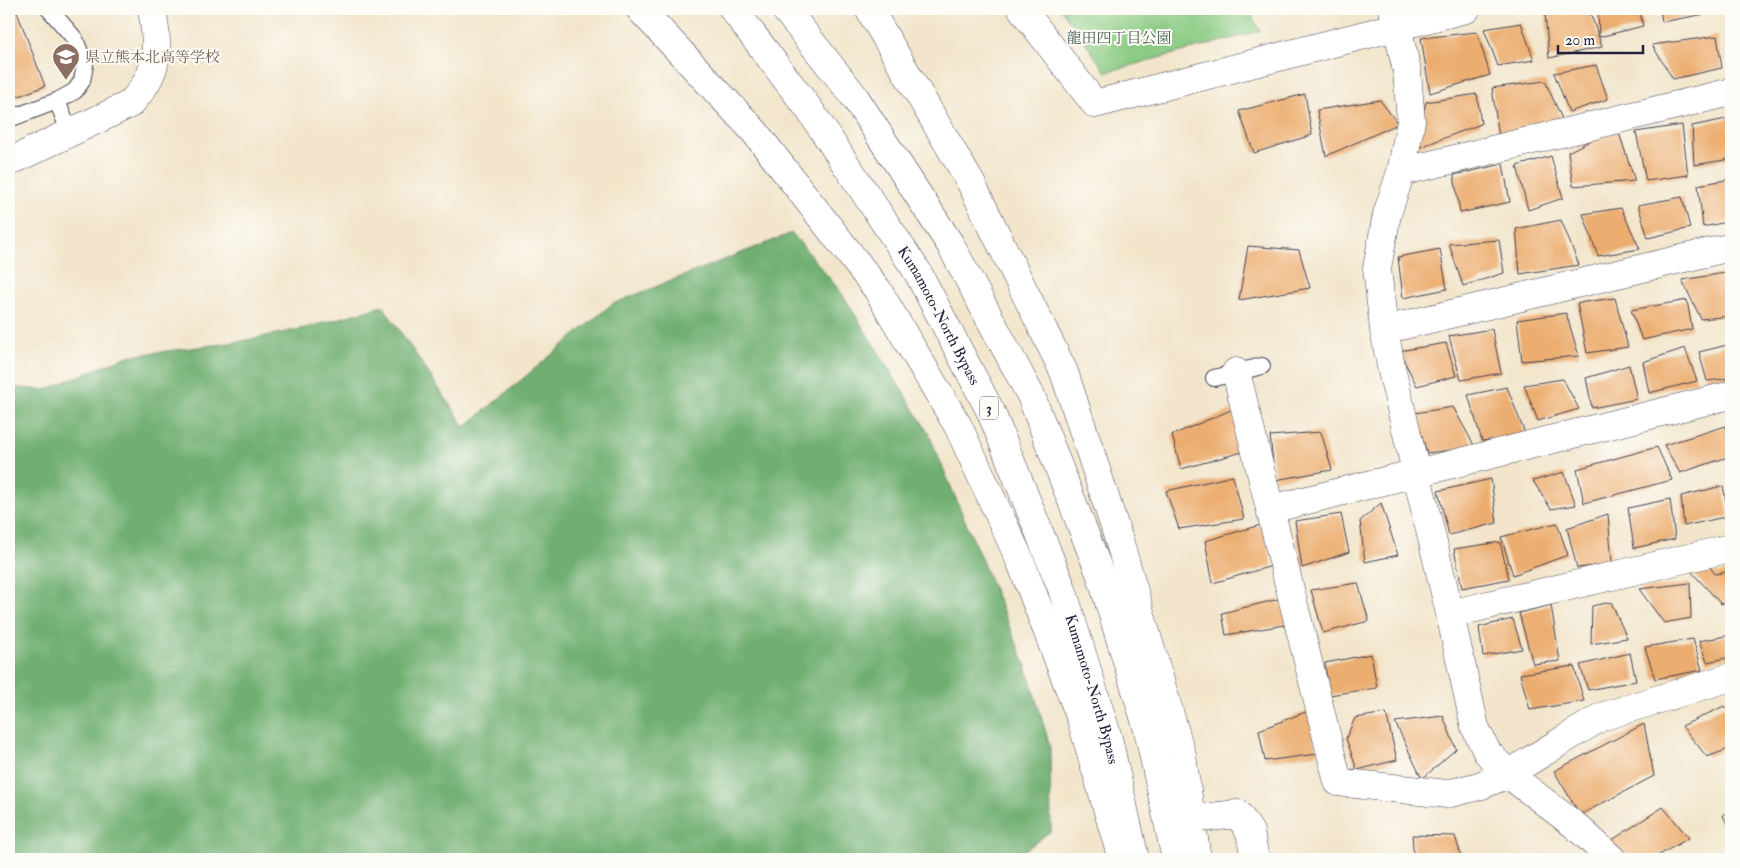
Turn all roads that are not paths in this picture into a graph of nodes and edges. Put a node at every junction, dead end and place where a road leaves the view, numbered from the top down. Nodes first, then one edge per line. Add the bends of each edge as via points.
1 (49, 9) edge
2 (152, 9) edge
3 (640, 9) edge
4 (733, 9) edge
5 (785, 9) edge
6 (869, 9) edge
7 (1022, 9) edge
8 (1466, 9) edge
9 (1395, 17) edge
10 (1731, 92) edge
11 (57, 101) junction
12 (9, 119) edge
13 (70, 134) junction
14 (9, 162) edge
15 (1401, 172) junction
16 (1731, 247) edge
17 (1384, 330) junction
18 (1237, 372) dead end
19 (1731, 395) edge
20 (1416, 472) junction
21 (1271, 509) junction
22 (1731, 548) edge
23 (1450, 614) junction
24 (1731, 677) edge
25 (1508, 774) junction
26 (1191, 819) junction
27 (1122, 859) edge
28 (1135, 859) edge
29 (1176, 859) edge
30 (1197, 859) edge
31 (1255, 859) edge
32 (1612, 859) edge

1 - 11 lane via 75,39 85,65 82,81 75,91
2 - 13 main road via 156,49 154,69 142,92 130,104
3 - 27 main road via 754,131 877,289 958,426 1020,560 1081,719
4 - 28 main road, Kumamoto-North Bypass / 3 via 809,109 917,271 991,412 1062,589 1108,738
5 - 29 main road via 854,96 950,244 1031,396 1100,576 1148,730
6 - 26 main road via 971,183 1064,372 1119,540 1182,756
7 - 9 main road via 1095,104
8 - 9 main road
9 - 15 main road via 1407,71 1411,121
10 - 15 main road
11 - 12 lane
11 - 13 lane
13 - 14 main road
15 - 17 main road via 1386,214 1378,268
16 - 17 main road
17 - 20 main road
18 - 21 main road
19 - 20 main road
20 - 21 main road
20 - 23 main road
21 - 25 main road via 1338,782 1447,794
22 - 23 main road
23 - 25 main road via 1475,728 1487,752
24 - 25 main road via 1601,717
25 - 32 main road via 1578,827
26 - 30 main road
26 - 31 main road via 1238,814 1250,832

